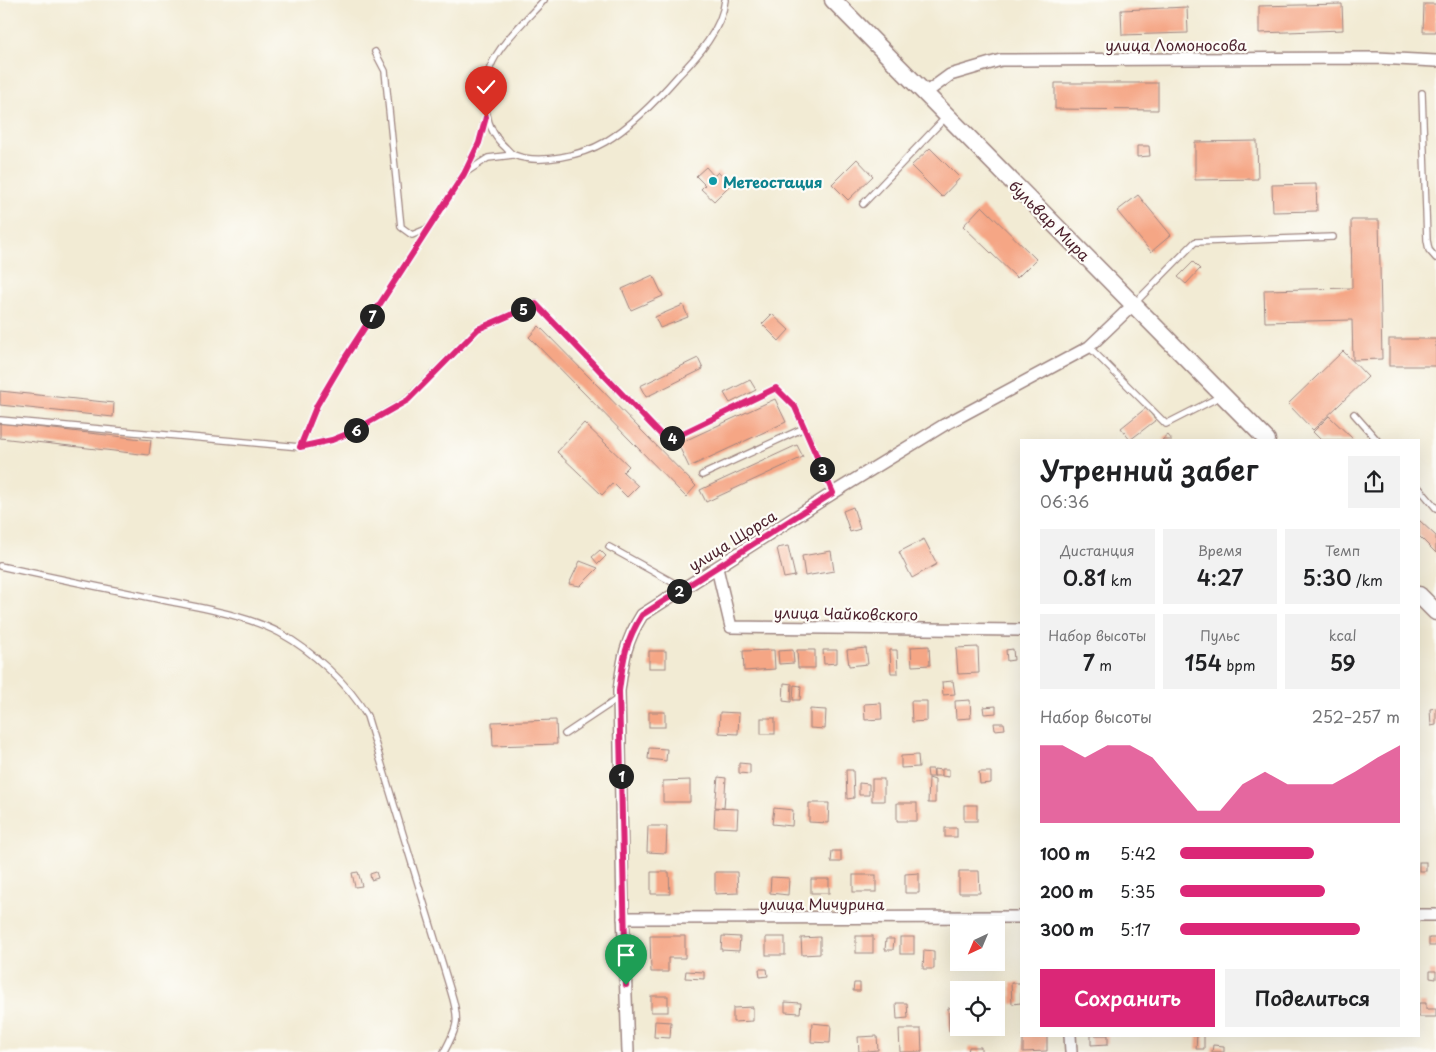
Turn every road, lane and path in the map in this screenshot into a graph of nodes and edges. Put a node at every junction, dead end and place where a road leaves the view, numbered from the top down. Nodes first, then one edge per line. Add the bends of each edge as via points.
1 (544, 0) edge
2 (724, 0) edge
3 (832, 0) edge
4 (375, 52) dead end
5 (1436, 61) edge
6 (1422, 93) dead end
7 (924, 94) junction
8 (486, 117) junction
9 (947, 117) junction
10 (513, 155) junction
11 (464, 174) junction
12 (862, 204) dead end
13 (429, 228) junction
14 (1333, 237) dead end
15 (1436, 258) edge
16 (1134, 304) junction
17 (1089, 347) junction
18 (1222, 395) junction
19 (1354, 414) dead end
20 (0, 420) edge
21 (804, 428) junction
22 (1266, 439) edge
23 (1376, 439) edge
24 (300, 447) junction
25 (702, 476) dead end
26 (1420, 489) edge
27 (833, 493) junction
28 (1436, 508) edge
29 (609, 547) dead end
30 (0, 566) edge
31 (716, 568) junction
32 (683, 588) junction
33 (1420, 596) edge
34 (1436, 612) edge
35 (1020, 630) edge
36 (619, 698) junction
37 (565, 734) dead end
38 (1436, 915) edge
39 (1420, 916) edge
40 (1020, 917) edge
41 (623, 918) junction
42 (1070, 1037) edge
43 (444, 1052) edge
44 (628, 1052) edge
45 (1071, 1052) edge

1 - 8 lane via 508,38 490,67
2 - 10 lane via 717,26 693,61 635,119 605,142 574,154 536,160
3 - 7 main road, бульвар Мира
4 - 13 lane via 386,71 401,227 412,235
5 - 7 street, улица Ломоносова via 1377,58 1001,60 950,75
6 - 15 lane via 1426,240
7 - 9 main road, бульвар Мира
8 - 10 lane via 497,140
8 - 11 lane via 479,143
9 - 12 lane
9 - 16 main road, бульвар Мира
10 - 11 lane via 488,158
11 - 13 lane
13 - 24 lane via 317,405
14 - 16 lane via 1195,242
16 - 17 street, улица Щорса
16 - 18 main road, бульвар Мира
17 - 18 lane via 1166,424
17 - 27 street, улица Щорса via 944,425
18 - 22 main road, бульвар Мира
19 - 23 lane
20 - 24 lane
21 - 24 lane via 795,407 776,388 667,441 536,304 478,329 408,400 352,432
21 - 25 lane
21 - 27 lane
26 - 28 lane
27 - 31 street, улица Щорса
29 - 32 lane
30 - 43 lane via 263,625 302,648 333,674 367,716 453,998 456,1031
31 - 32 street, улица Щорса
31 - 35 street, улица Чайковского via 731,627
32 - 36 street, улица Щорса via 642,615 631,632 623,658
33 - 34 main road
36 - 37 lane
36 - 41 street, улица Щорса
38 - 39 street
40 - 41 street, улица Мичурина
41 - 44 street, улица Щорса
42 - 45 street

